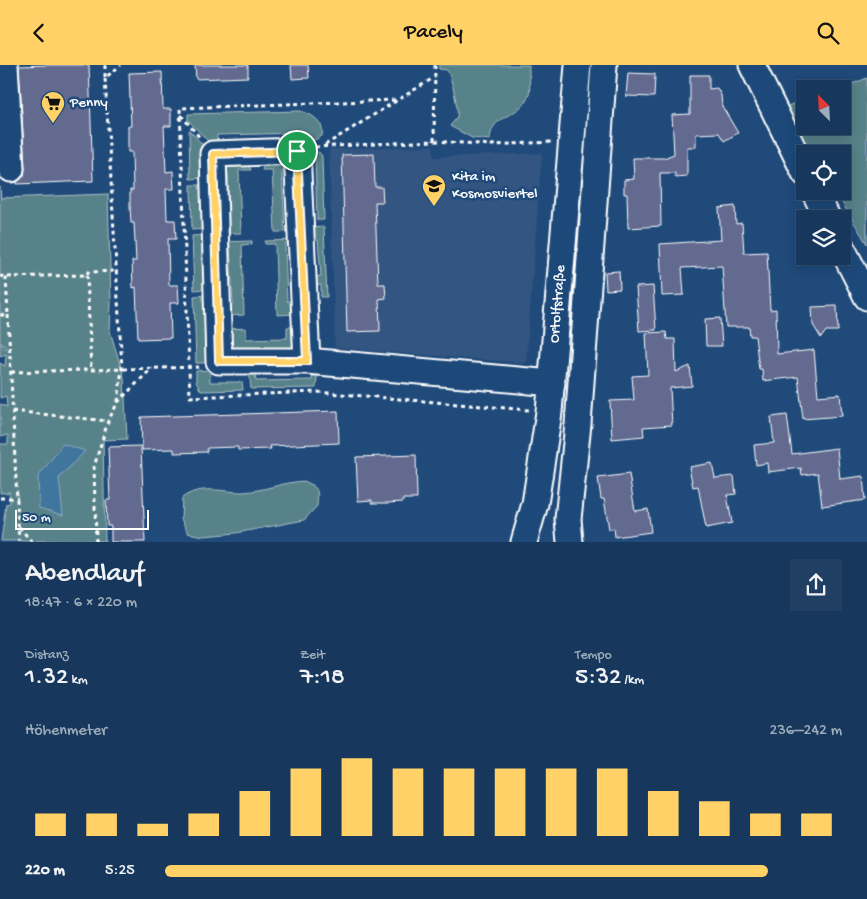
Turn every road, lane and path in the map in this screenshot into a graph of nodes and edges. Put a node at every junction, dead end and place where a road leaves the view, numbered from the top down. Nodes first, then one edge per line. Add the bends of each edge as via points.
1 (5, 65) edge
2 (104, 65) edge
3 (121, 65) edge
4 (435, 65) edge
5 (578, 65) edge
6 (604, 65) edge
7 (752, 65) edge
8 (435, 77) junction
9 (105, 78) junction
10 (180, 115) dead end
11 (434, 141) junction
12 (554, 142) dead end
13 (325, 146) junction
14 (297, 151) junction
15 (213, 154) junction
16 (796, 155) edge
17 (11, 169) dead end
18 (851, 265) edge
19 (117, 271) junction
20 (87, 275) junction
21 (0, 276) edge
22 (6, 277) junction
23 (867, 297) edge
24 (0, 315) edge
25 (8, 315) junction
26 (219, 361) junction
27 (307, 361) junction
28 (122, 368) junction
29 (152, 368) junction
30 (90, 369) junction
31 (11, 372) junction
32 (552, 383) junction
33 (118, 402) junction
34 (12, 411) junction
35 (108, 421) junction
36 (548, 422) junction
37 (578, 424) junction
38 (0, 498) edge
39 (18, 498) junction
40 (19, 526) junction
41 (19, 541) edge
42 (32, 541) edge
43 (96, 541) edge
44 (524, 541) edge
45 (570, 541) edge

1 - 17 street
2 - 9 path
3 - 9 path
4 - 8 path
5 - 32 street, Ortolfstraße
6 - 37 street
7 - 16 street
8 - 11 path
8 - 13 path
9 - 19 path
10 - 15 path
11 - 12 path via 492,145
11 - 13 path
13 - 14 path
14 - 15 street
14 - 27 street
15 - 26 street
18 - 23 street
19 - 20 path via 88,272
19 - 28 path
20 - 22 path
20 - 30 path
21 - 22 path
22 - 25 path
24 - 25 path
25 - 31 path
26 - 27 street
26 - 29 path via 211,367
27 - 32 street
28 - 29 path
28 - 30 path
28 - 33 path
29 - 33 path
30 - 31 path
31 - 34 path
32 - 36 street, Ortolfstraße
33 - 35 path
34 - 35 path
34 - 39 path
35 - 43 path via 94,467
36 - 37 street
36 - 44 street, Ortolfstraße via 535,504
37 - 45 street via 568,519
38 - 39 path
39 - 40 path
40 - 41 path
40 - 42 path

